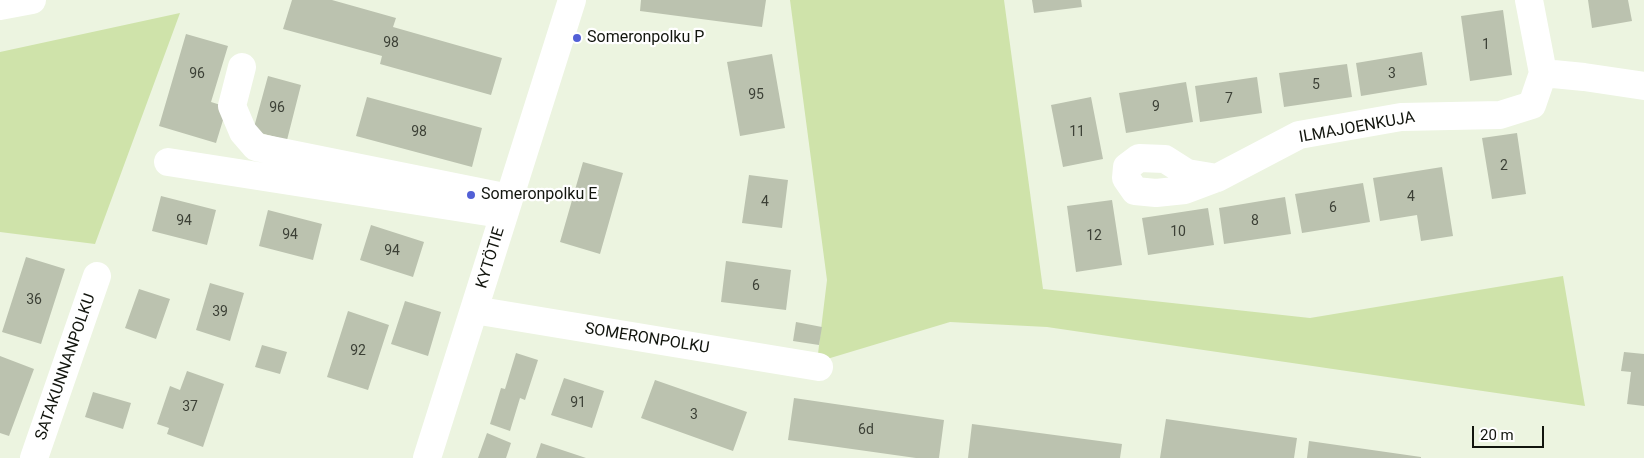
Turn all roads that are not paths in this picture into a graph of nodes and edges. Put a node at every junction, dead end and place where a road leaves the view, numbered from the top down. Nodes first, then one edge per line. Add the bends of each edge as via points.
1 (32, 0) edge
2 (572, 0) edge
3 (1529, 0) edge
4 (0, 6) edge
5 (242, 67) dead end
6 (1543, 74) junction
7 (1644, 86) edge
8 (168, 162) dead end
9 (1217, 178) dead end
10 (507, 206) junction
11 (97, 276) dead end
12 (474, 310) junction
13 (819, 367) dead end
14 (34, 458) edge
15 (427, 458) edge

1 - 4 street
2 - 10 street, KYTÖTIE
3 - 6 street
5 - 10 street via 232,106 243,132 256,147
6 - 7 street
6 - 9 street, ILMAJOENKUJA via 1532,105 1500,115 1401,117 1299,135
8 - 10 street
10 - 12 street, KYTÖTIE
11 - 14 street, SATAKUNNANPOLKU
12 - 13 street, SOMERONPOLKU
12 - 15 street, KYTÖTIE

